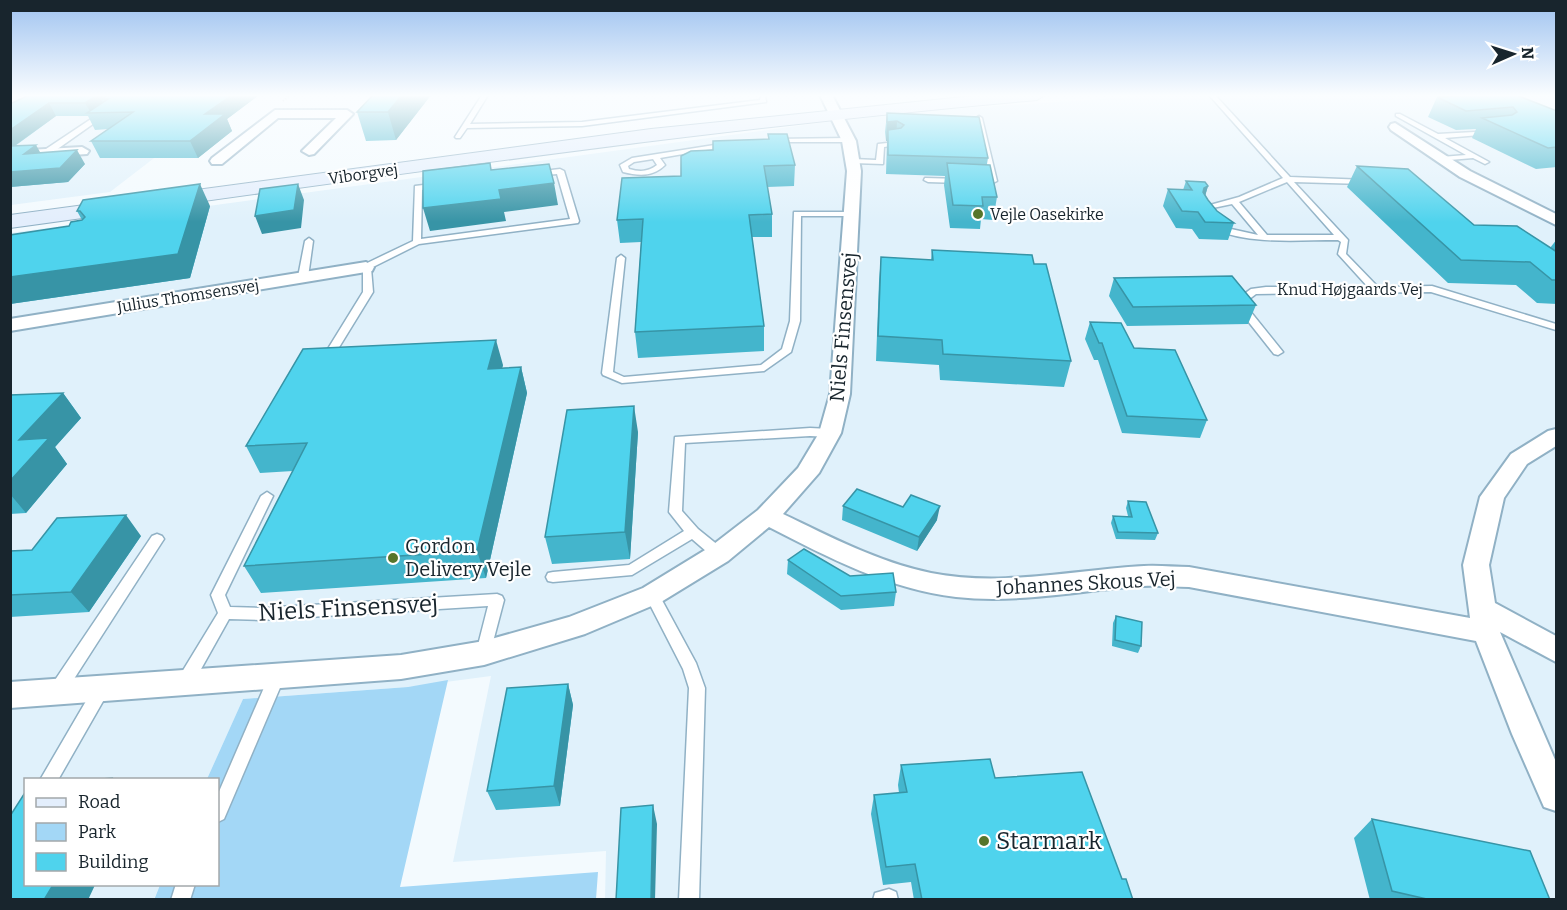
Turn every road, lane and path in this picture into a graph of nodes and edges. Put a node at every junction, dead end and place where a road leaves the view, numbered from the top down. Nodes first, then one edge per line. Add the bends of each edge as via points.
1 (69, 137) edge
2 (246, 137) edge
3 (323, 137) edge
4 (572, 137) edge
5 (597, 137) edge
6 (844, 137) edge
7 (983, 137) edge
8 (1250, 137) edge
9 (1415, 137) edge
10 (1442, 137) edge
11 (770, 141) edge
12 (736, 144) edge
13 (896, 144) edge
14 (82, 151) dead end
15 (309, 151) dead end
16 (850, 151) junction
17 (46, 153) junction
18 (10, 155) edge
19 (1475, 156) junction
20 (656, 157) dead end
21 (1441, 159) junction
22 (217, 161) dead end
23 (1485, 162) dead end
24 (524, 175) edge
25 (1288, 179) junction
26 (928, 180) dead end
27 (971, 182) edge
28 (982, 182) edge
29 (1379, 183) edge
30 (453, 184) edge
31 (1234, 201) junction
32 (10, 213) edge
33 (852, 214) junction
34 (1557, 220) edge
35 (10, 222) edge
36 (1264, 237) junction
37 (1340, 237) junction
38 (309, 241) dead end
39 (417, 242) junction
40 (621, 258) dead end
41 (366, 267) junction
42 (303, 277) junction
43 (1376, 289) junction
44 (10, 325) edge
45 (1557, 327) edge
46 (1278, 352) dead end
47 (323, 364) edge
48 (830, 433) junction
49 (1557, 436) edge
50 (267, 496) dead end
51 (767, 516) junction
52 (693, 532) junction
53 (157, 539) dead end
54 (719, 554) junction
55 (553, 577) dead end
56 (652, 595) junction
57 (225, 613) junction
58 (1484, 620) junction
59 (1557, 650) edge
60 (484, 653) junction
61 (277, 676) junction
62 (184, 683) junction
63 (102, 689) junction
64 (57, 692) junction
65 (10, 695) edge
66 (49, 778) edge
67 (1557, 796) edge
68 (219, 811) edge
69 (186, 886) edge
70 (889, 899) edge
71 (180, 900) edge
72 (689, 900) edge
73 (882, 900) edge

1 - 17 lane
2 - 22 street
3 - 15 street
4 - 32 street, Viborgvej
5 - 35 street, Viborgvej
6 - 16 street, Niels Finsensvej
7 - 28 lane via 993,182
8 - 25 lane
9 - 21 street
10 - 19 lane
11 - 16 lane
12 - 20 lane
13 - 16 lane via 880,145 880,162
14 - 17 street
16 - 33 street, Niels Finsensvej via 854,171
17 - 18 street
19 - 21 lane
19 - 23 lane
21 - 34 street
24 - 39 lane via 560,171 575,221
25 - 29 lane
25 - 31 lane
25 - 37 lane
26 - 27 lane
30 - 39 lane via 418,188
31 - 36 lane
31 - 36 lane via 1203,208 1216,228
33 - 40 lane via 797,214 795,321 787,350 764,368 622,380 607,373
33 - 48 street, Niels Finsensvej via 840,394
36 - 37 lane
37 - 43 lane via 1345,242 1342,254
38 - 42 lane
39 - 41 lane
41 - 42 street, Julius Thomsensvej
41 - 47 lane via 368,292
42 - 44 street, Julius Thomsensvej
43 - 45 lane, Knud Højgaards Vej via 1432,289
43 - 46 lane, Knud Højgaards Vej via 1266,290 1247,294 1243,299 1245,311
48 - 51 street, Niels Finsensvej via 807,474
48 - 52 lane via 679,440 675,512
49 - 58 street via 1519,459 1492,497 1476,565
50 - 57 lane via 218,596
51 - 54 street, Niels Finsensvej
51 - 58 street, Johannes Skous Vej via 873,567 956,587 999,589 1146,576 1190,577
52 - 54 lane
52 - 55 lane via 632,570
53 - 64 lane
54 - 56 street, Niels Finsensvej
56 - 60 street, Niels Finsensvej via 575,626
56 - 72 lane via 692,668 697,688
57 - 60 lane, Niels Finsensvej via 497,600
57 - 62 lane
58 - 59 street, Johannes Skous Vej
58 - 67 street via 1527,734
60 - 61 street, Niels Finsensvej via 402,667
61 - 62 street, Niels Finsensvej
61 - 68 lane
62 - 63 street, Niels Finsensvej
63 - 64 street, Niels Finsensvej
63 - 66 lane
64 - 65 street, Niels Finsensvej
69 - 71 lane
70 - 73 lane

